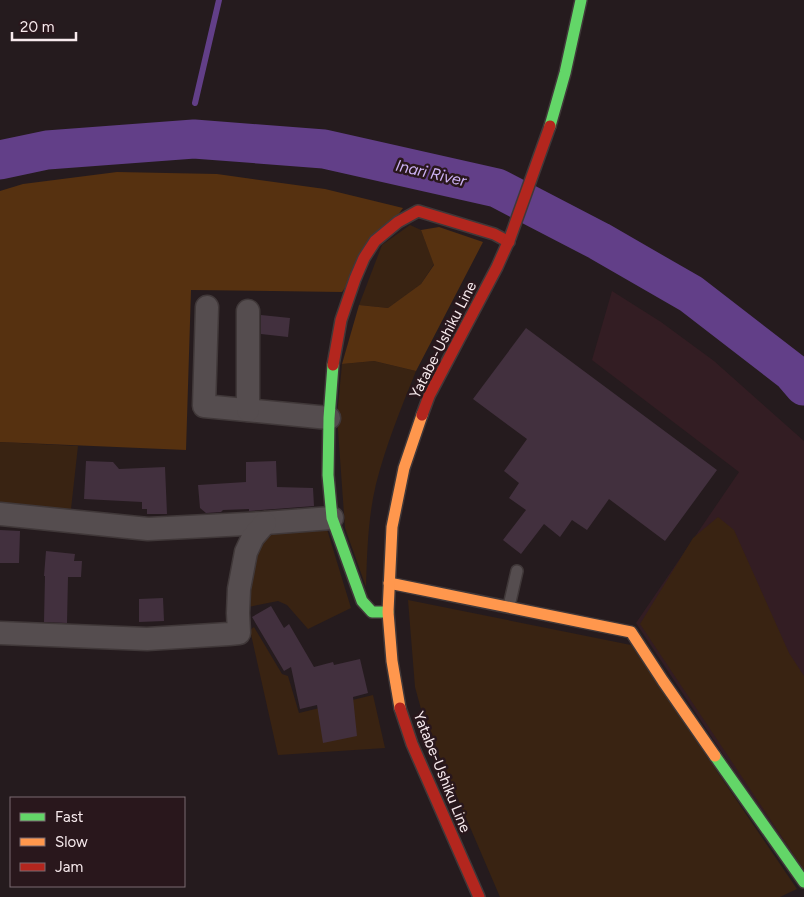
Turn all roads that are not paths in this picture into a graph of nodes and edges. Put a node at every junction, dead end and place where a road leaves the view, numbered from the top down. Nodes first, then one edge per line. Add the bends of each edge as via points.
1 (581, 0) edge
2 (511, 236) junction
3 (207, 307) dead end
4 (248, 311) dead end
5 (248, 410) junction
6 (328, 418) junction
7 (0, 514) edge
8 (332, 518) junction
9 (265, 523) junction
10 (517, 571) dead end
11 (389, 583) junction
12 (509, 606) junction
13 (388, 612) junction
14 (0, 633) edge
15 (804, 882) edge
16 (479, 897) edge

1 - 2 street, Yatabe-Ushiku Line via 548,131
2 - 6 street via 418,211 398,222 376,241 364,258 341,320 332,368
2 - 11 street, Yatabe-Ushiku Line via 429,396 404,468 392,527
3 - 5 street via 204,406
4 - 5 street
5 - 6 street
6 - 8 street
7 - 9 street via 148,529
8 - 9 street
8 - 13 street via 362,601 372,612
9 - 14 street via 246,552 239,589 239,633 147,639
10 - 12 lane
11 - 12 street
11 - 13 street, Yatabe-Ushiku Line
12 - 15 street via 631,632
13 - 16 street, Yatabe-Ushiku Line via 399,704 409,736

